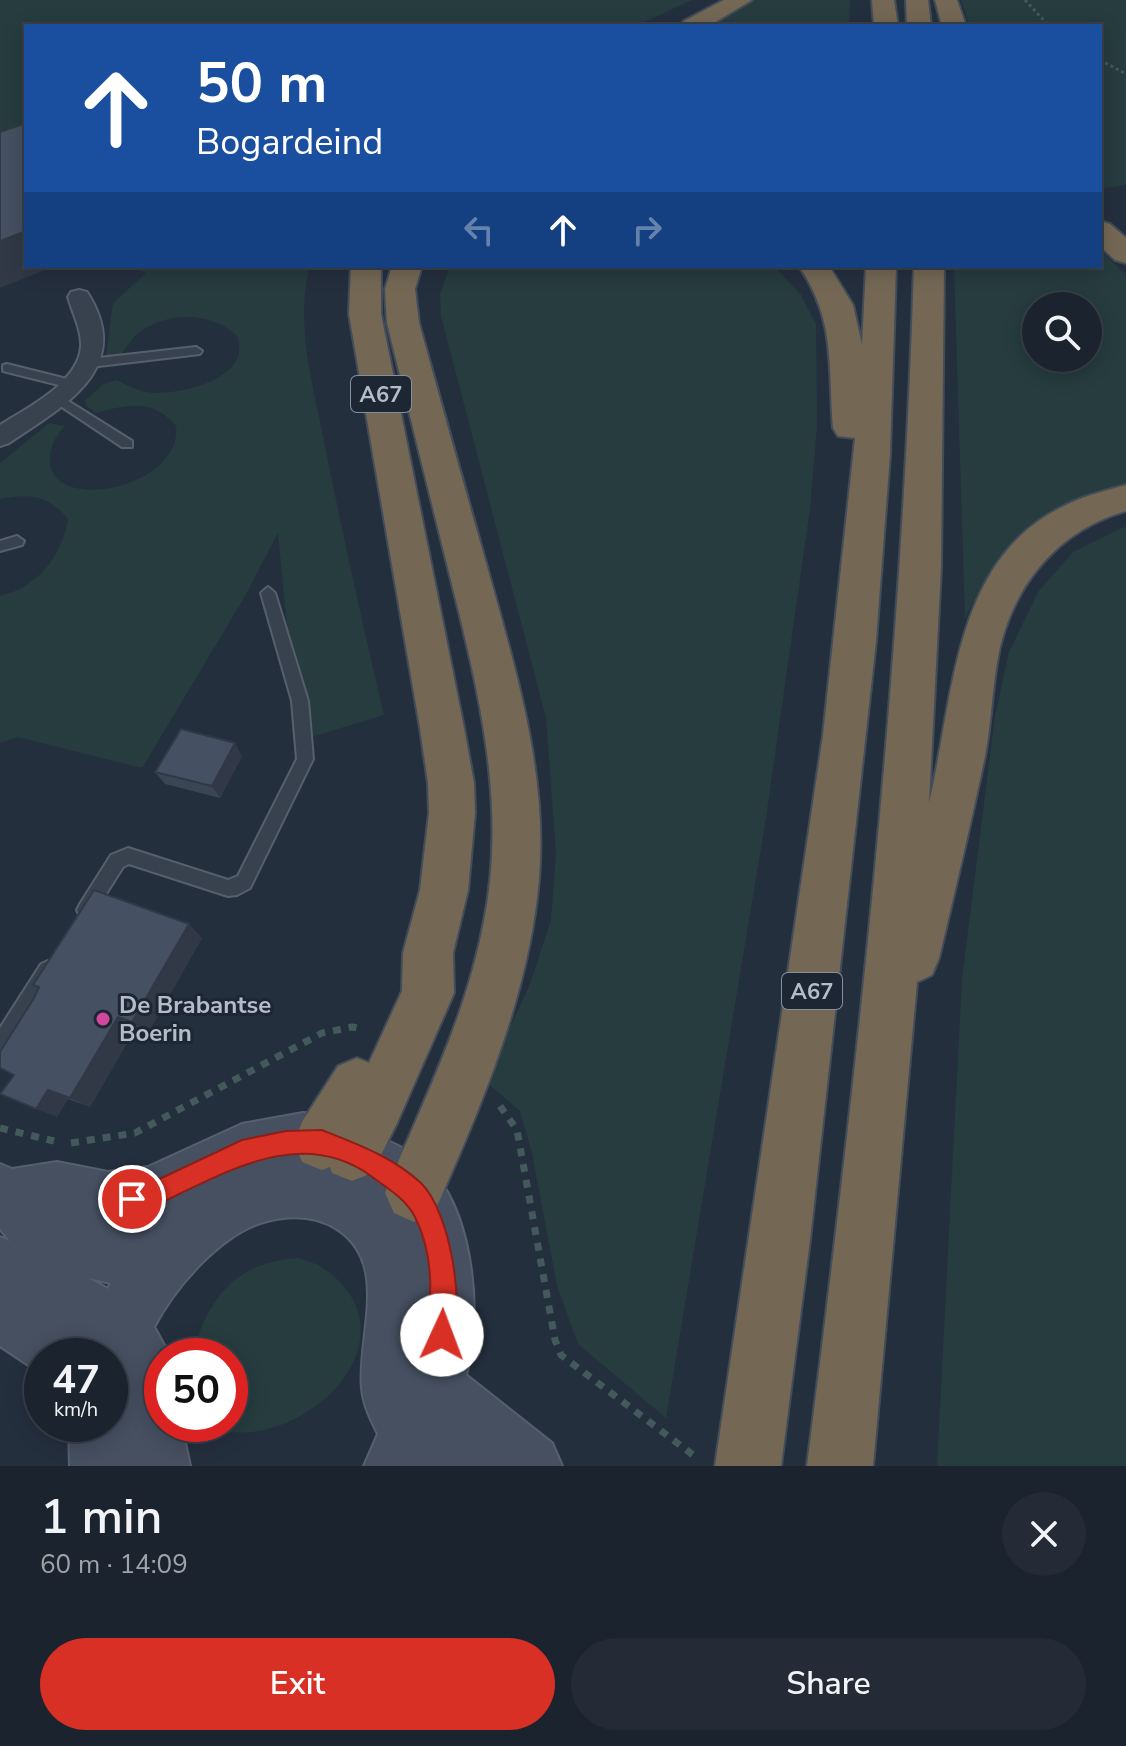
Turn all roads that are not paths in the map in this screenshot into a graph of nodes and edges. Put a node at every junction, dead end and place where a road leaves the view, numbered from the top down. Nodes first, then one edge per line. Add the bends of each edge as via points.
1 (741, 0) edge
2 (883, 0) edge
3 (917, 0) edge
4 (946, 0) edge
5 (696, 24) edge
6 (886, 24) edge
7 (919, 24) edge
8 (953, 24) edge
9 (1102, 232) edge
10 (1126, 254) edge
11 (366, 268) edge
12 (406, 268) edge
13 (815, 268) edge
14 (881, 268) edge
15 (929, 268) edge
16 (79, 297) dead end
17 (196, 351) dead end
18 (90, 363) junction
19 (7, 368) dead end
20 (64, 391) junction
21 (0, 437) edge
22 (127, 444) dead end
23 (1126, 498) edge
24 (17, 541) dead end
25 (0, 546) edge
26 (865, 546) junction
27 (268, 593) dead end
28 (77, 925) edge
29 (60, 952) edge
30 (0, 1046) edge
31 (883, 1089) junction
32 (334, 1162) junction
33 (414, 1193) junction
34 (6, 1196) edge
35 (161, 1261) junction
36 (0, 1267) edge
37 (0, 1310) edge
38 (72, 1338) edge
39 (90, 1338) edge
40 (107, 1338) edge
41 (128, 1354) edge
42 (415, 1428) edge
43 (102, 1442) edge
44 (750, 1451) edge
45 (103, 1466) edge
46 (157, 1466) edge
47 (469, 1466) edge
48 (529, 1466) edge
49 (840, 1466) edge

1 - 5 highway
2 - 6 highway
3 - 7 highway
4 - 8 highway
9 - 10 highway
11 - 32 highway, A67 via 365,314 451,783 452,813 444,890 428,953 428,993 384,1092
12 - 33 highway, A67 via 400,289 403,323 508,725 516,815 515,877 489,1009 463,1085
13 - 26 highway, A67 via 831,290 845,327 848,414
14 - 26 highway, A67
15 - 31 highway via 918,634
16 - 18 street via 94,346
17 - 18 lane
18 - 20 street
19 - 20 lane
20 - 21 street
20 - 22 lane
23 - 31 highway via 1055,528 1011,572 999,594 980,647 965,746
24 - 25 lane
26 - 44 highway, A67 via 827,882
27 - 28 lane via 300,701 305,759 244,882 228,888 128,856 117,861
29 - 30 lane
31 - 49 highway
32 - 33 main road via 382,1167
32 - 34 main road via 286,1142 242,1152 151,1195 108,1201 57,1191
32 - 35 main road via 295,1185 232,1204
32 - 42 main road via 357,1206 381,1230 393,1252 394,1389 398,1405
33 - 42 main road via 435,1238 443,1277 441,1353
34 - 35 main road via 41,1231 123,1257
35 - 40 main road
36 - 39 main road via 45,1289
37 - 38 main road
41 - 46 main road via 139,1356 147,1376
42 - 47 main road
42 - 48 main road
43 - 45 main road

